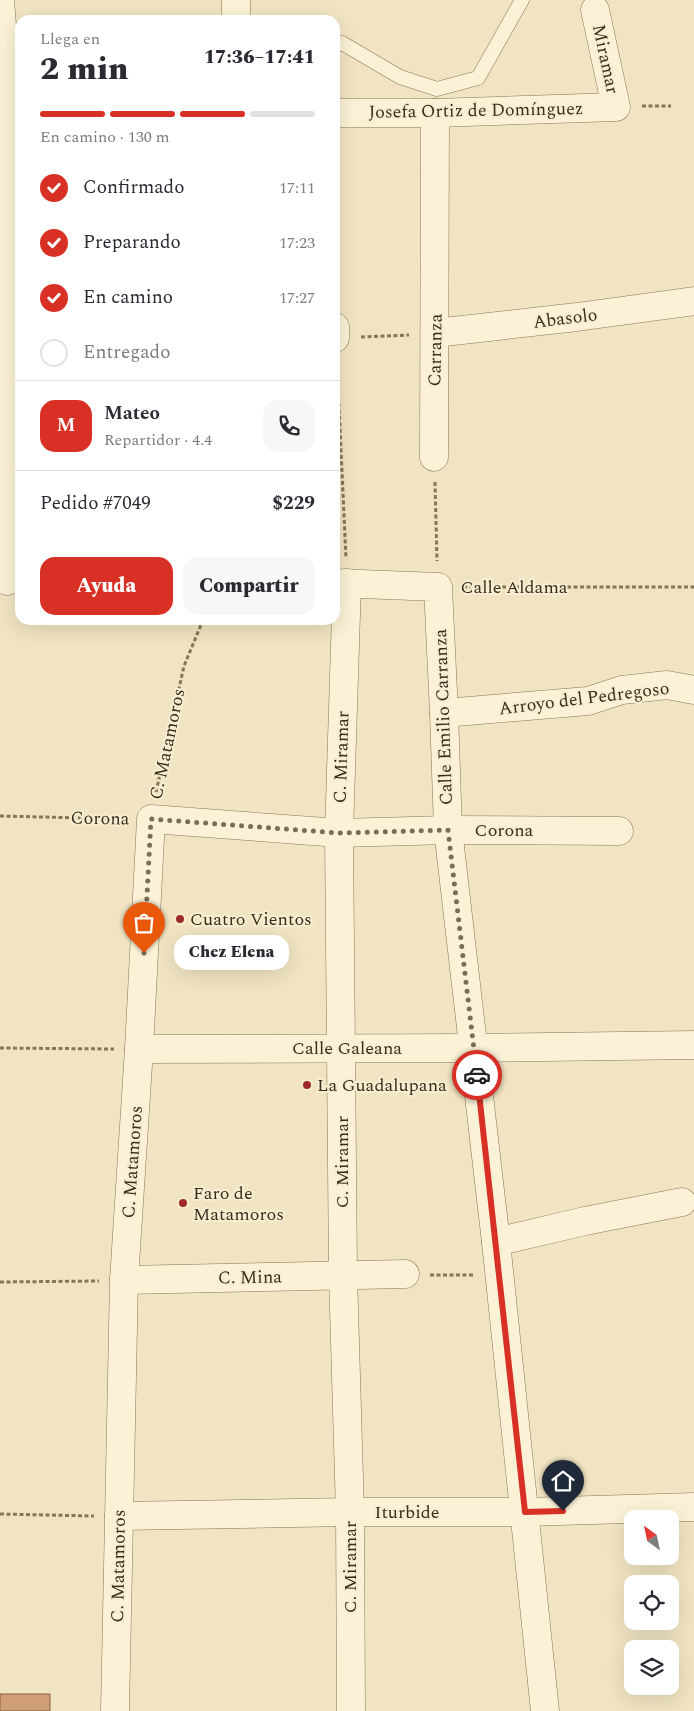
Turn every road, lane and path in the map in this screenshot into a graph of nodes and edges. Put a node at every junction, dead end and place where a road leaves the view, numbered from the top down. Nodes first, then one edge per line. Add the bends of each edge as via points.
1 (0, 0) edge
2 (236, 0) edge
3 (522, 0) edge
4 (595, 10) dead end
5 (236, 15) edge
6 (340, 44) edge
7 (616, 107) joint
8 (5, 113) edge
9 (340, 113) edge
10 (435, 113) junction
11 (694, 301) edge
12 (436, 332) junction
13 (340, 334) edge
14 (10, 341) edge
15 (434, 457) joint
16 (340, 542) edge
17 (9, 581) edge
18 (341, 583) edge
19 (438, 587) junction
20 (694, 588) edge
21 (201, 625) edge
22 (694, 690) edge
23 (444, 713) junction
24 (0, 816) edge
25 (151, 819) junction
26 (448, 830) junction
27 (618, 832) dead end
28 (339, 833) junction
29 (694, 1045) edge
30 (0, 1048) edge
31 (341, 1048) junction
32 (474, 1048) junction
33 (139, 1049) junction
34 (682, 1202) dead end
35 (496, 1242) junction
36 (404, 1274) joint
37 (342, 1275) junction
38 (499, 1275) junction
39 (124, 1280) junction
40 (0, 1282) edge
41 (694, 1507) edge
42 (350, 1512) junction
43 (525, 1512) junction
44 (0, 1514) edge
45 (119, 1516) junction
46 (115, 1711) edge
47 (351, 1711) edge
48 (546, 1711) edge

1 - 8 street
2 - 5 street
3 - 6 lane via 478,78 437,89 400,76
4 - 7 street, Miramar
7 - 10 street, Josefa Ortiz de Domínguez
8 - 14 street
9 - 10 street, Josefa Ortiz de Domínguez
10 - 12 street, Carranza
11 - 12 street, Abasolo
12 - 13 path via 423,335
12 - 15 street, Carranza
14 - 17 street
15 - 19 path
16 - 18 path
18 - 19 street, Calle Aldama
18 - 28 street, C. Miramar
19 - 20 path, Calle Aldama
19 - 23 street, Calle Emilio Carranza
21 - 25 path, C. Matamoros via 184,666
22 - 23 street, Arroyo del Pedregoso via 667,685 622,690 588,701
23 - 26 street, Calle Emilio Carranza
24 - 25 path, Corona
25 - 28 street, Corona
25 - 33 street, C. Matamoros
26 - 27 street, Corona
26 - 28 street, Corona
26 - 32 street, Calle Emilio Carranza
28 - 31 street, C. Miramar
29 - 32 street, Calle Galeana
30 - 33 path
31 - 32 street, Calle Galeana
31 - 33 street, Calle Galeana
31 - 37 street, C. Miramar
32 - 35 street, Calle Emilio Carranza
33 - 39 street, C. Matamoros
34 - 35 street
35 - 38 street, Calle Emilio Carranza
36 - 37 street, C. Mina
36 - 38 path
37 - 39 street, C. Mina
37 - 42 street, C. Miramar
38 - 43 street, Calle Emilio Carranza
39 - 40 path
39 - 45 street, C. Matamoros
41 - 43 street, Iturbide
42 - 43 street, Iturbide
42 - 45 street, Iturbide
42 - 47 street, C. Miramar
43 - 48 street, Calle Emilio Carranza
44 - 45 path
45 - 46 street, C. Matamoros

